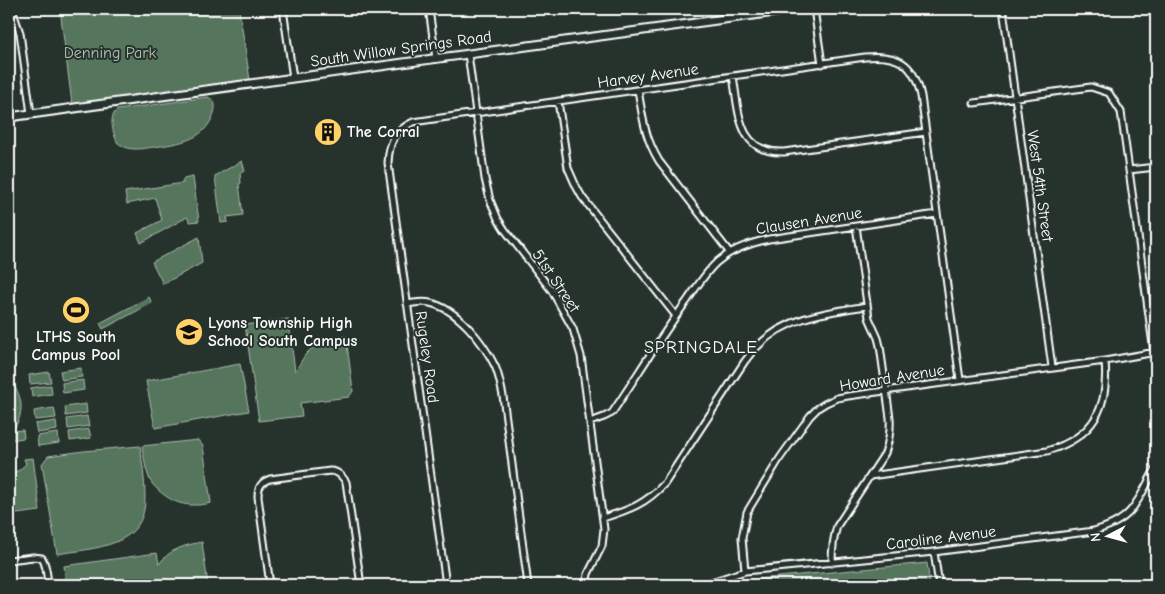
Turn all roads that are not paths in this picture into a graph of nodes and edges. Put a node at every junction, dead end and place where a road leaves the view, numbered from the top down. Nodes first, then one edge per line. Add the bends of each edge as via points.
1 (12, 9) edge
2 (283, 9) edge
3 (429, 9) edge
4 (797, 9) edge
5 (814, 9) edge
6 (1003, 9) edge
7 (468, 54) junction
8 (436, 58) junction
9 (822, 64) junction
10 (734, 76) junction
11 (293, 78) junction
12 (638, 90) junction
13 (1016, 98) junction
14 (558, 101) junction
15 (974, 103) dead end
16 (476, 112) junction
17 (31, 114) junction
18 (9, 117) edge
19 (926, 132) junction
20 (397, 133) joint
21 (1156, 166) edge
22 (1129, 170) junction
23 (937, 214) junction
24 (856, 226) junction
25 (730, 253) junction
26 (407, 304) junction
27 (867, 306) junction
28 (676, 316) junction
29 (1155, 352) edge
30 (1105, 361) junction
31 (1052, 367) junction
32 (960, 380) junction
33 (886, 391) junction
34 (590, 422) junction
35 (1156, 469) edge
36 (870, 476) junction
37 (603, 518) junction
38 (934, 552) junction
39 (9, 560) edge
40 (832, 563) junction
41 (745, 571) junction
42 (48, 585) edge
43 (270, 585) edge
44 (360, 585) edge
45 (446, 585) edge
46 (528, 585) edge
47 (586, 585) edge
48 (702, 585) edge
49 (939, 585) edge

1 - 17 street via 20,32
2 - 11 street
3 - 8 street
4 - 7 street, South Willow Springs Road
5 - 9 street
6 - 13 street, West 54th Street
7 - 8 street, South Willow Springs Road
7 - 16 street, 51st Street
8 - 11 street, South Willow Springs Road
9 - 10 street, Harvey Avenue
9 - 19 street, Harvey Avenue via 875,56 892,58 905,65 920,88
10 - 12 street, Harvey Avenue
10 - 19 street via 743,129 753,143 766,151 784,152
11 - 17 street, South Willow Springs Road
12 - 14 street, Harvey Avenue
12 - 25 street via 644,130 659,161
13 - 15 street
13 - 22 street via 1091,87 1109,93 1121,112
13 - 31 street, West 54th Street
14 - 16 street, Harvey Avenue
14 - 28 street via 568,168 576,186
16 - 20 street, Harvey Avenue via 413,122
16 - 34 street, 51st Street via 487,192 493,210 552,291 573,329
17 - 18 street, South Willow Springs Road
19 - 23 street
20 - 26 street, Rugeley Road via 390,146 388,163
21 - 22 street
22 - 29 street
23 - 24 street, Clausen Avenue
23 - 32 street
24 - 25 street, Clausen Avenue via 769,239
24 - 27 street
25 - 28 street, Clausen Avenue via 704,277
26 - 45 street, Rugeley Road
26 - 46 street via 429,302 447,310 472,330 495,367 503,396
27 - 33 street via 880,346
27 - 37 street via 794,321 771,334 745,361 658,491 629,510
28 - 34 street, Clausen Avenue via 612,413
29 - 30 street, Howard Avenue
30 - 31 street, Howard Avenue
30 - 36 street via 1102,405 1091,425 1064,445 1047,451
31 - 32 street, Howard Avenue
32 - 33 street, Howard Avenue
33 - 36 street via 891,430 885,453
33 - 41 street, Howard Avenue via 837,398 810,416 747,512 742,538
34 - 37 street, 51st Street
35 - 38 street, Caroline Avenue via 1132,509 1108,527
36 - 40 street via 837,526
37 - 47 street, 51st Street via 602,546
38 - 40 street, Caroline Avenue
38 - 49 street
39 - 42 street via 42,558
40 - 41 street, Caroline Avenue
41 - 48 street, Caroline Avenue
43 - 44 street via 259,487 265,480 330,471 339,473 346,482

